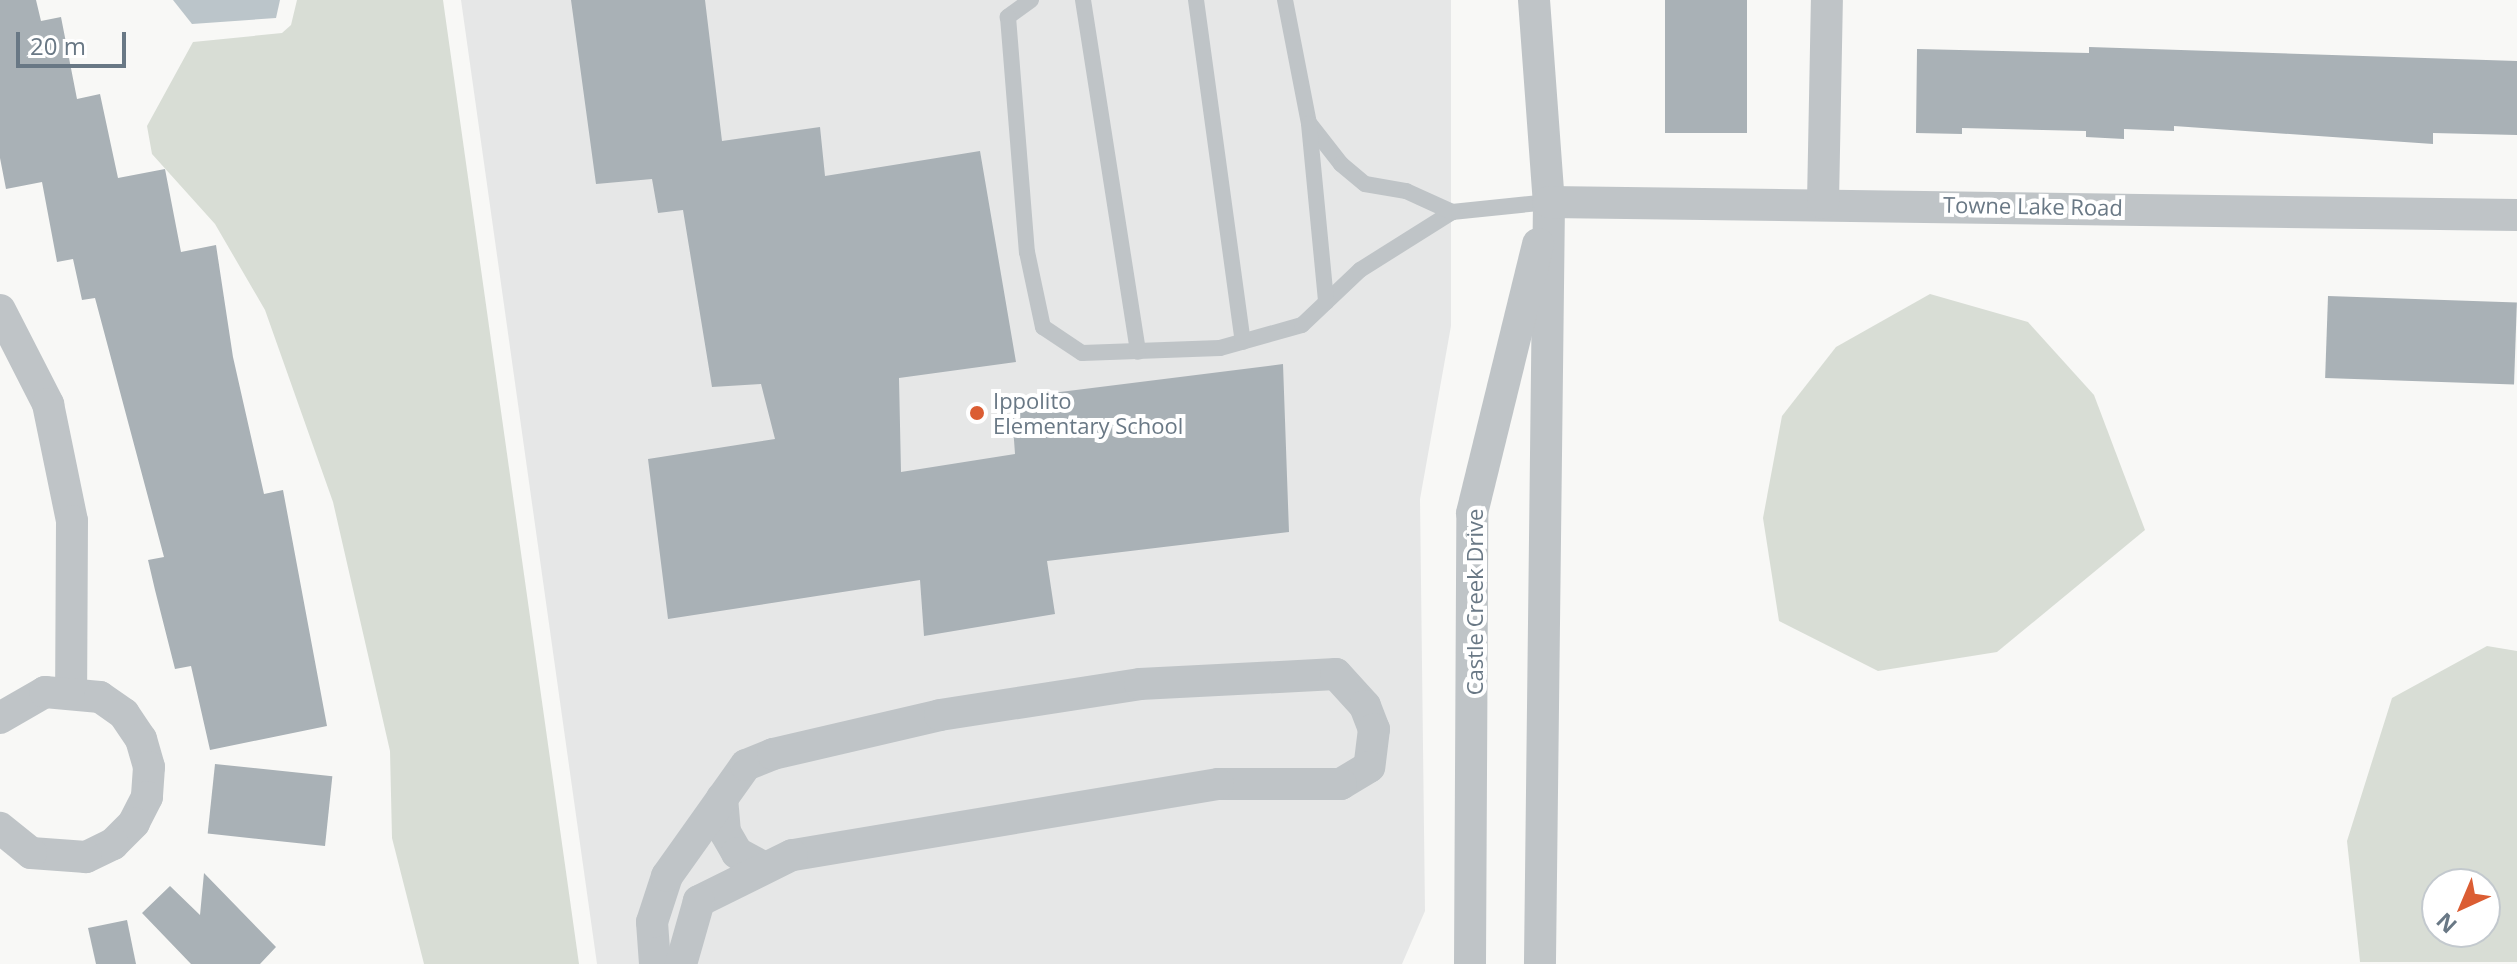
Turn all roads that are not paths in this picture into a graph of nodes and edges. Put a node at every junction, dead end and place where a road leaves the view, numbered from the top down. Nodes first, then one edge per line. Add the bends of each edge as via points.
1 (1031, 0) edge
2 (1083, 0) edge
3 (1196, 0) edge
4 (1285, 0) edge
5 (1534, 0) edge
6 (1827, 0) edge
7 (1309, 123) junction
8 (1549, 202) junction
9 (1823, 203) junction
10 (1452, 212) junction
11 (2517, 215) edge
12 (1326, 302) junction
13 (0, 310) edge
14 (1243, 342) junction
15 (1138, 352) junction
16 (71, 690) junction
17 (0, 718) edge
18 (722, 798) junction
19 (0, 828) edge
20 (763, 867) junction
21 (655, 964) edge
22 (681, 964) edge
23 (1470, 964) edge
24 (1540, 964) edge

1 - 15 lane via 1008,17 1027,252 1043,327 1082,353
2 - 15 lane
3 - 14 lane
4 - 7 lane
5 - 8 street, Castle Creek Drive
6 - 9 street
7 - 10 lane via 1365,184 1406,191
7 - 12 lane
8 - 9 street, Towne Lake Road
8 - 10 lane
8 - 23 street, Castle Creek Drive via 1472,513
8 - 24 street, Castle Creek Drive
9 - 11 street, Towne Lake Road
10 - 12 lane via 1392,247
12 - 14 lane via 1302,325
13 - 16 street via 48,404 72,521
14 - 15 lane
16 - 17 street via 45,692
16 - 19 street via 100,697 124,714 141,739 149,767 147,797 134,823 113,844 86,857 57,859 31,853
18 - 20 street via 725,832 737,853
18 - 20 street via 746,765 773,754 940,715 1140,684 1336,674 1365,706 1374,729 1369,767 1341,784 1218,784 1134,795 792,855
18 - 21 street via 667,876 652,922
20 - 22 street via 699,901

